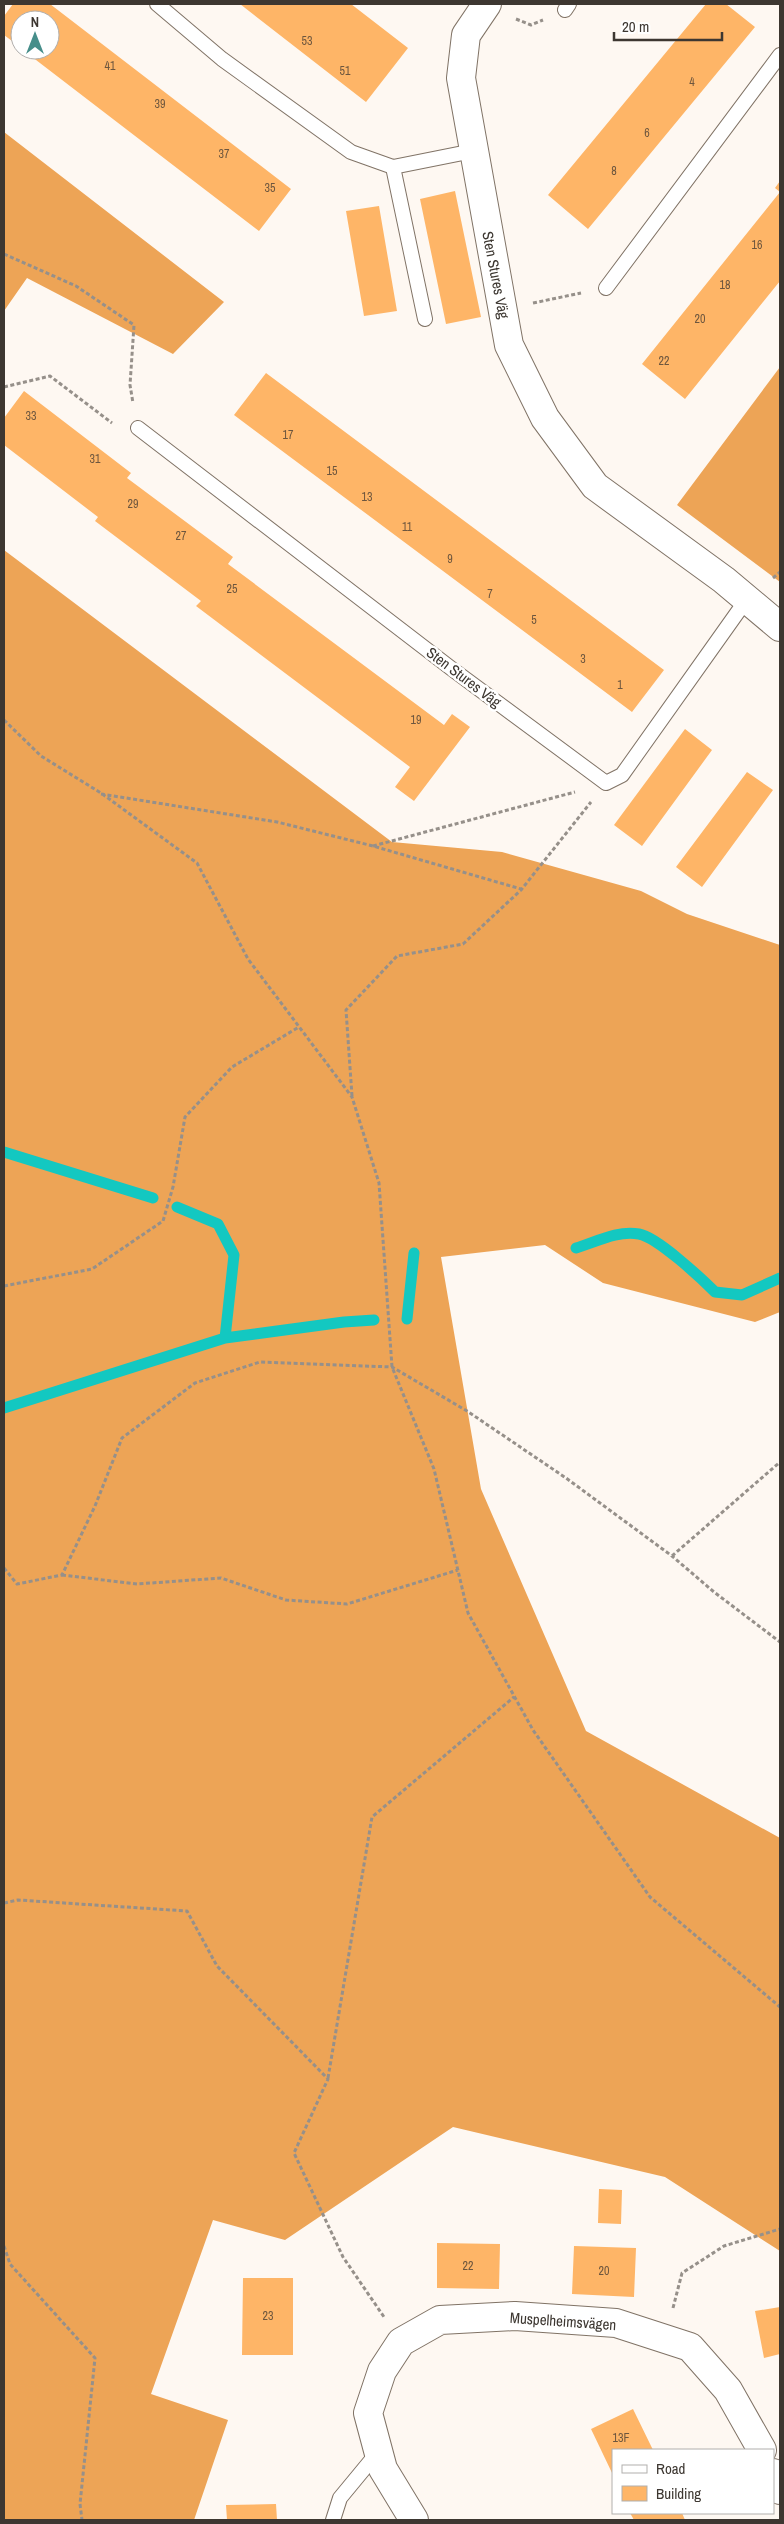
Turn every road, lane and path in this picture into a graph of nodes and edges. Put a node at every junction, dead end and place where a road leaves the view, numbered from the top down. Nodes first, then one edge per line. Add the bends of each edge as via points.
1 (157, 4) edge
2 (487, 5) edge
3 (567, 7) edge
4 (780, 55) edge
5 (473, 150) junction
6 (393, 167) junction
7 (4, 254) edge
8 (606, 288) joint
9 (503, 309) junction
10 (425, 319) dead end
11 (4, 388) edge
12 (138, 428) junction
13 (747, 599) junction
14 (780, 627) edge
15 (4, 720) edge
16 (606, 783) junction
17 (101, 794) junction
18 (373, 846) junction
19 (522, 890) junction
20 (299, 1027) junction
21 (352, 1097) junction
22 (4, 1286) edge
23 (392, 1367) junction
24 (780, 1462) edge
25 (672, 1556) junction
26 (4, 1568) edge
27 (458, 1570) junction
28 (62, 1575) junction
29 (780, 1642) edge
30 (514, 1697) junction
31 (4, 1903) edge
32 (780, 2007) edge
33 (328, 2079) junction
34 (780, 2228) edge
35 (4, 2246) edge
36 (682, 2273) dead end
37 (401, 2342) junction
38 (761, 2449) edge
39 (378, 2452) junction
40 (774, 2475) edge
41 (780, 2490) edge
42 (82, 2520) edge
43 (333, 2520) edge
44 (414, 2520) edge

1 - 6 lane via 222,59 351,152
2 - 3 path via 531,25
2 - 5 street, Sten Stures Väg via 466,35 461,78
4 - 8 lane
5 - 6 lane
5 - 9 street, Sten Stures Väg
6 - 10 lane
7 - 12 path via 76,286 134,325 130,385
8 - 9 path
9 - 13 street, Sten Stures Väg via 510,345 545,418 594,486
11 - 12 path via 50,376 114,424
12 - 16 lane, Sten Stures Väg
13 - 14 street, Sten Stures Väg
13 - 16 lane via 622,775
15 - 17 path via 41,756
16 - 18 path
16 - 19 path
17 - 18 path via 277,822
17 - 20 path via 197,863 248,959
18 - 19 path
19 - 21 path via 462,944 397,956 346,1010
20 - 21 path
20 - 22 path via 232,1068 185,1117 173,1187 163,1221 92,1269
21 - 23 path via 379,1183
23 - 25 path via 467,1410
23 - 27 path via 434,1469
23 - 28 path via 260,1362 195,1383 122,1438 95,1506
24 - 25 path
25 - 29 path
26 - 28 path via 17,1584
27 - 28 path via 347,1604 286,1600 221,1578 137,1584
27 - 30 path via 468,1613
30 - 32 path via 532,1730 650,1897
30 - 33 path via 372,1817
31 - 33 path via 18,1900 187,1911 217,1966
33 - 37 path via 294,2153 343,2257
34 - 36 path via 724,2246
35 - 42 path via 10,2264 95,2358 80,2504
37 - 38 street, Muspelheimsvägen via 440,2320 515,2316 616,2323 690,2347 728,2390
37 - 39 street via 382,2371 368,2413
39 - 43 lane via 340,2498
39 - 44 street via 383,2469
40 - 41 street

